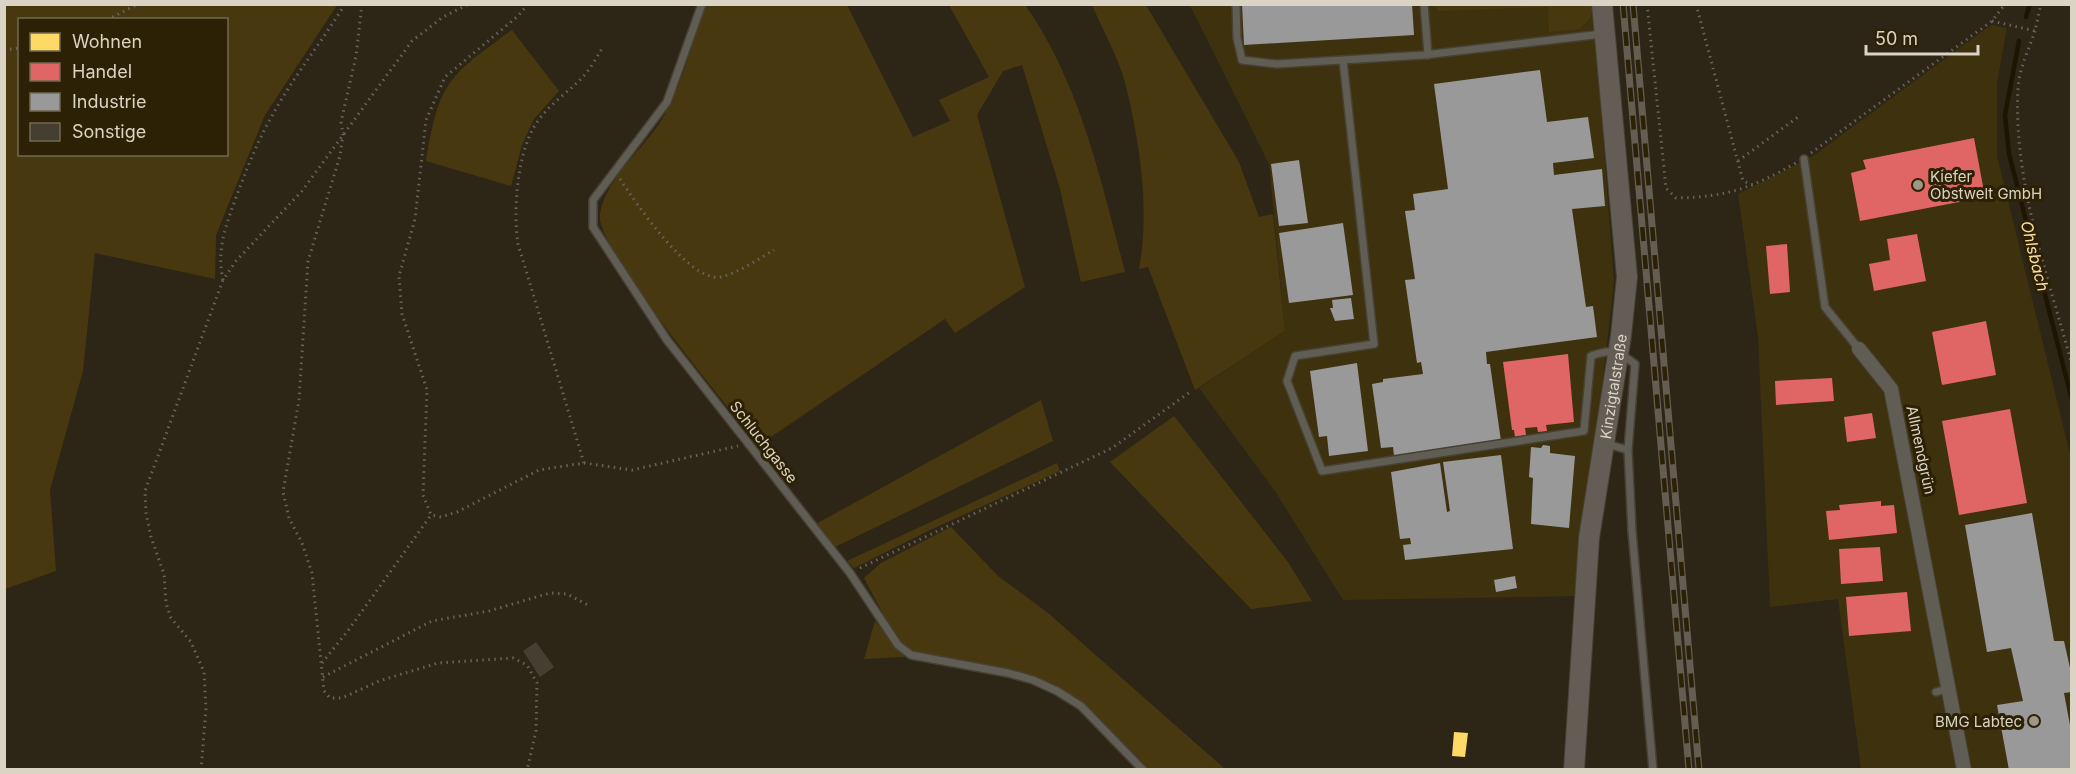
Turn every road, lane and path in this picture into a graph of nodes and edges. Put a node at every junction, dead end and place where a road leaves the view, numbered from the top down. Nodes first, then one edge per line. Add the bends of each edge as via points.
1 (138, 4) edge
2 (345, 4) edge
3 (362, 4) edge
4 (469, 4) edge
5 (528, 4) edge
6 (702, 4) edge
7 (1236, 4) edge
8 (1424, 4) edge
9 (1602, 4) edge
10 (1647, 4) edge
11 (1696, 4) edge
12 (2005, 4) edge
13 (2042, 4) edge
14 (111, 18) edge
15 (1992, 21) junction
16 (2034, 31) junction
17 (1605, 34) junction
18 (603, 47) dead end
19 (1428, 55) junction
20 (1343, 60) junction
21 (1798, 117) dead end
22 (343, 134) junction
23 (1803, 159) junction
24 (1738, 161) junction
25 (616, 172) junction
26 (1755, 186) junction
27 (774, 250) dead end
28 (223, 280) junction
29 (1859, 349) joint
30 (1618, 351) junction
31 (2072, 365) edge
32 (1190, 392) dead end
33 (1602, 443) junction
34 (748, 444) junction
35 (1628, 450) junction
36 (584, 463) junction
37 (431, 515) junction
38 (850, 573) junction
39 (588, 605) dead end
40 (322, 663) junction
41 (323, 677) junction
42 (1950, 688) junction
43 (1936, 692) dead end
44 (201, 770) edge
45 (421, 770) edge
46 (429, 770) edge
47 (527, 770) edge
48 (1143, 770) edge
49 (1574, 770) edge
50 (1653, 770) edge
51 (1964, 770) edge

1 - 14 path
2 - 28 path via 287,90 252,156 221,237 219,261
3 - 22 path via 356,56 341,122
4 - 22 path via 442,16 412,41
5 - 37 path via 445,77 426,120 415,219 399,276 402,314 427,390 423,495
6 - 25 lane, Schluchgasse via 667,102
7 - 20 lane via 1242,60 1277,64
8 - 19 lane
9 - 17 main road, Kinzigtalstraße
10 - 26 path via 1666,188 1676,198 1709,197
11 - 24 path
12 - 15 path
13 - 16 path
15 - 16 path
15 - 23 path
16 - 31 path via 2018,86 2020,150 2029,202
17 - 19 lane
17 - 30 main road, Kinzigtalstraße via 1627,277
18 - 36 path via 581,79 560,96 534,127 522,164 515,224
19 - 20 lane
20 - 30 lane via 1374,344 1295,356 1287,381 1322,471 1584,431 1591,356
21 - 24 path
22 - 28 path via 302,191
22 - 40 path via 308,261 299,400 283,492 312,573
23 - 26 path
23 - 29 lane, Allmendgrün via 1825,307
24 - 26 path via 1743,181
25 - 27 path via 681,257 705,275 718,277 734,272
25 - 34 lane, Schluchgasse via 593,200 593,228 667,340
28 - 44 path via 145,491 151,537 164,574 166,603 171,618 191,642 204,672 206,709
29 - 42 street, Allmendgrün via 1891,389
30 - 33 main road, Kinzigtalstraße
30 - 35 lane via 1635,364
32 - 38 path via 1112,448
33 - 35 lane
33 - 49 main road, Kinzigtalstraße via 1589,538
34 - 36 path via 632,470
34 - 38 lane, Schluchgasse
35 - 50 lane
36 - 37 path via 539,470 457,512 441,517
37 - 40 path
38 - 48 lane, Schluchgasse via 897,645 911,655 1008,673 1057,691 1081,706
39 - 41 path via 567,594 550,593 489,611 432,621
40 - 41 path
41 - 47 path via 324,691 330,698 342,698 438,663 513,658 527,665 537,683 536,731
42 - 43 lane
42 - 51 street, Allmendgrün
45 - 46 path

